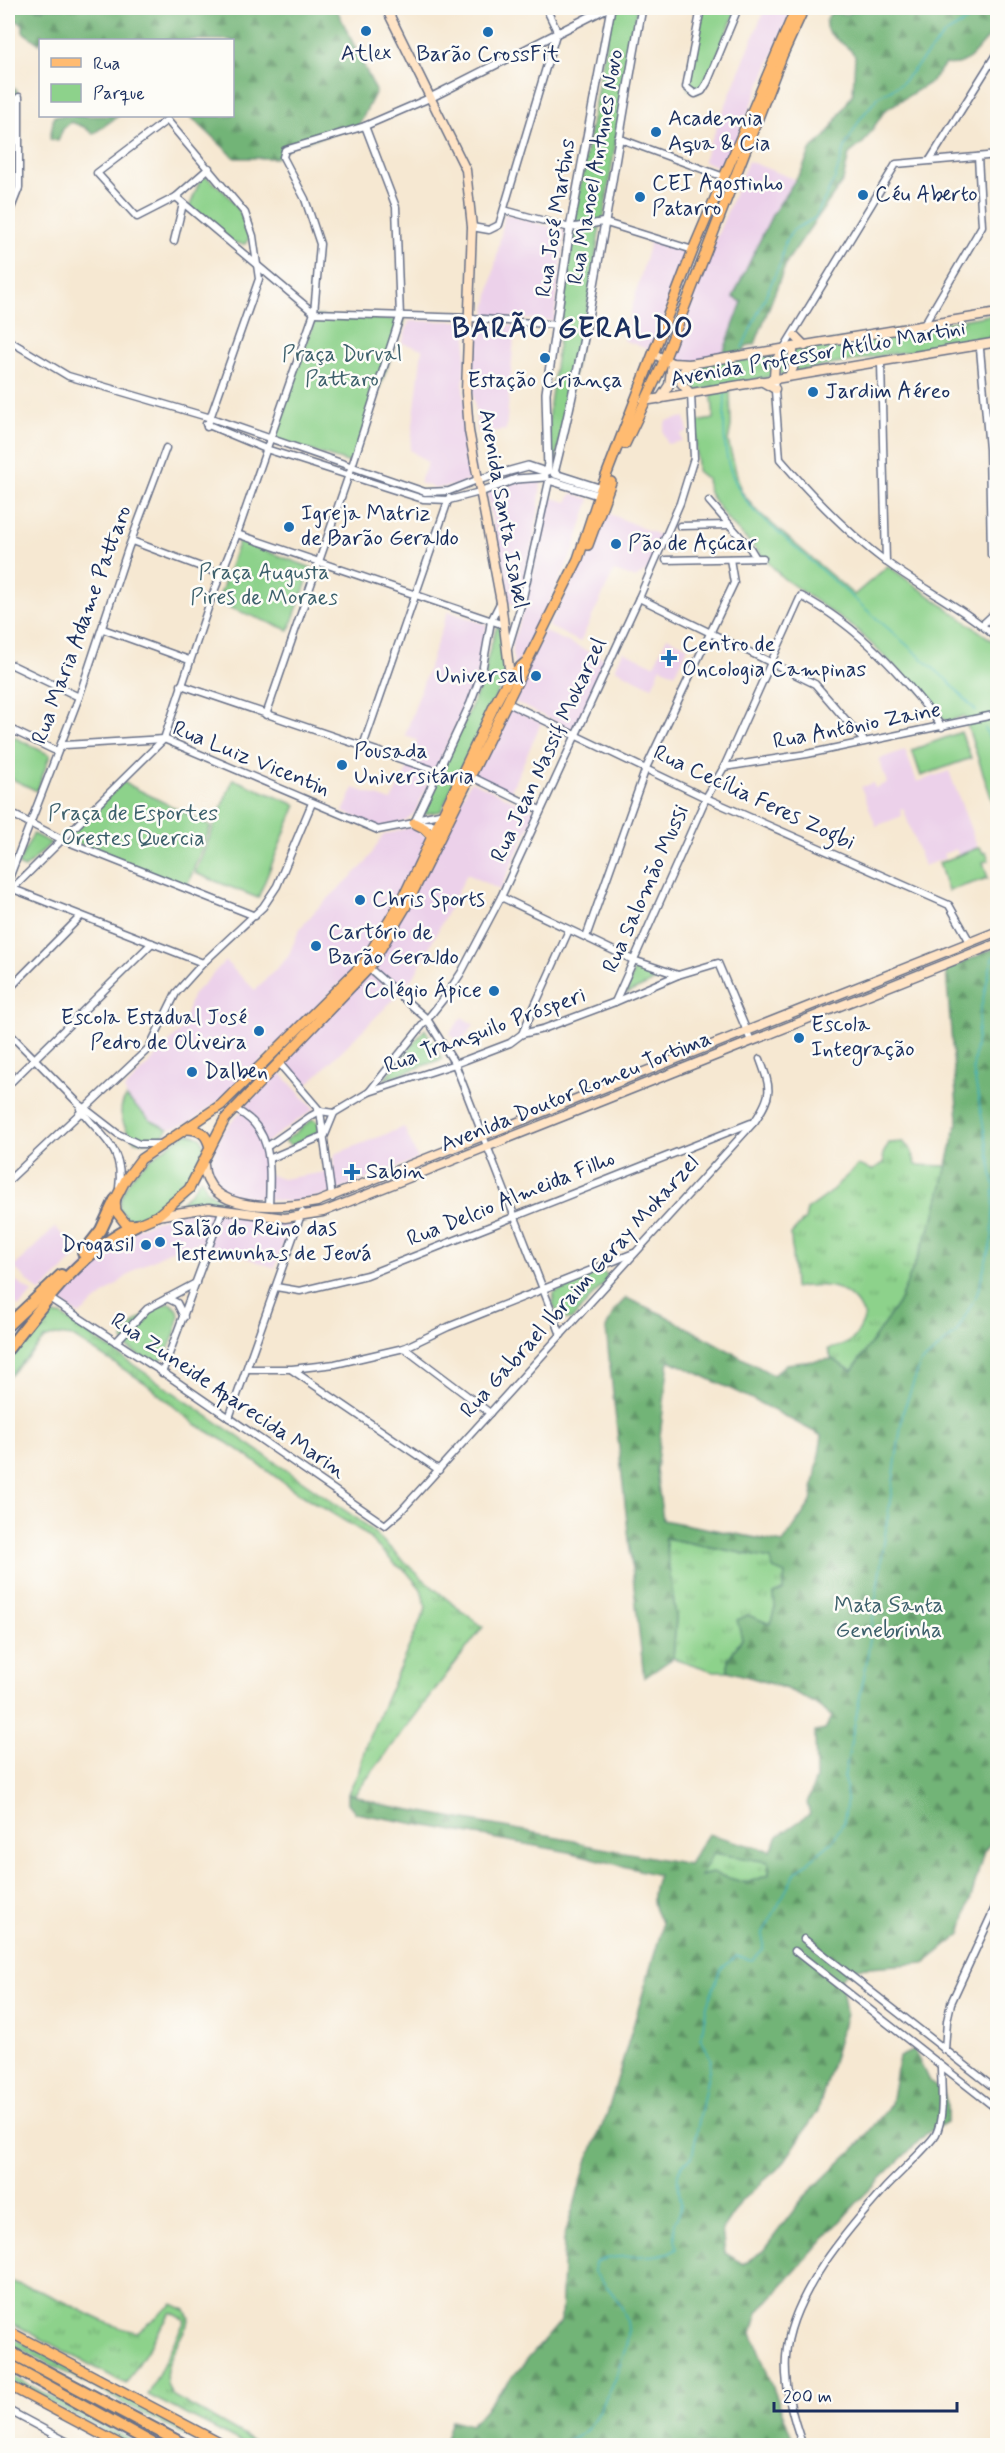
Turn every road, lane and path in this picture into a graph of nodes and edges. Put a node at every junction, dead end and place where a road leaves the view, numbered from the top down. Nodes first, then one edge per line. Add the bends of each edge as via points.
1 (386, 8) edge
2 (546, 8) edge
3 (609, 8) edge
4 (642, 8) edge
5 (701, 8) edge
6 (738, 8) edge
7 (798, 9) edge
8 (557, 31) junction
9 (998, 51) edge
10 (19, 97) dead end
11 (432, 97) junction
12 (365, 126) junction
13 (618, 138) junction
14 (998, 155) edge
15 (978, 157) junction
16 (930, 160) junction
17 (209, 168) junction
18 (724, 177) junction
19 (176, 197) junction
20 (183, 204) junction
21 (504, 210) junction
22 (8, 216) edge
23 (603, 222) junction
24 (472, 227) junction
25 (570, 228) junction
26 (174, 241) dead end
27 (693, 250) junction
28 (256, 264) junction
29 (314, 313) junction
30 (998, 313) edge
31 (400, 317) junction
32 (471, 318) junction
33 (558, 325) junction
34 (924, 325) junction
35 (795, 334) junction
36 (8, 340) edge
37 (998, 342) edge
38 (805, 346) junction
39 (788, 348) junction
40 (980, 349) dead end
41 (654, 354) junction
42 (668, 361) junction
43 (881, 363) junction
44 (690, 364) junction
45 (645, 375) junction
46 (789, 376) junction
47 (774, 377) junction
48 (761, 381) junction
49 (650, 389) junction
50 (775, 389) junction
51 (690, 394) junction
52 (652, 400) junction
53 (201, 417) junction
54 (211, 418) junction
55 (207, 427) junction
56 (269, 440) junction
57 (166, 448) dead end
58 (998, 448) edge
59 (266, 449) junction
60 (989, 449) junction
61 (352, 467) junction
62 (349, 476) junction
63 (550, 476) junction
64 (477, 480) junction
65 (449, 491) junction
66 (480, 492) junction
67 (603, 493) junction
68 (450, 500) junction
69 (709, 501) dead end
70 (728, 525) junction
71 (680, 526) dead end
72 (237, 534) junction
73 (132, 541) junction
74 (991, 555) dead end
75 (730, 559) junction
76 (666, 560) dead end
77 (886, 562) junction
78 (319, 564) junction
79 (220, 574) junction
80 (415, 596) junction
81 (639, 598) junction
82 (501, 602) junction
83 (998, 610) edge
84 (491, 621) junction
85 (504, 625) junction
86 (982, 625) junction
87 (103, 629) junction
88 (710, 631) junction
89 (998, 639) edge
90 (508, 648) junction
91 (189, 660) junction
92 (528, 660) junction
93 (772, 661) junction
94 (8, 663) edge
95 (510, 676) junction
96 (182, 685) junction
97 (511, 691) junction
98 (78, 697) junction
99 (506, 702) junction
100 (266, 715) junction
101 (997, 716) edge
102 (8, 728) edge
103 (942, 728) junction
104 (576, 735) junction
105 (164, 739) junction
106 (864, 741) junction
107 (363, 747) junction
108 (56, 751) junction
109 (724, 767) junction
110 (646, 768) junction
111 (436, 771) junction
112 (470, 776) junction
113 (706, 798) junction
114 (312, 803) junction
115 (540, 810) junction
116 (8, 812) edge
117 (444, 813) junction
118 (414, 823) junction
119 (32, 824) junction
120 (442, 825) junction
121 (433, 837) junction
122 (61, 839) junction
123 (8, 881) edge
124 (9, 890) edge
125 (501, 897) junction
126 (81, 916) junction
127 (255, 916) junction
128 (569, 930) junction
129 (998, 932) edge
130 (586, 938) junction
131 (970, 942) junction
132 (152, 943) junction
133 (998, 943) edge
134 (956, 958) junction
135 (633, 960) junction
136 (202, 963) junction
137 (369, 968) junction
138 (678, 975) junction
139 (8, 990) edge
140 (615, 1002) junction
141 (427, 1019) junction
142 (746, 1029) junction
143 (8, 1032) edge
144 (522, 1034) junction
145 (751, 1041) junction
146 (34, 1059) junction
147 (760, 1059) dead end
148 (279, 1063) junction
149 (455, 1064) junction
150 (256, 1070) junction
151 (264, 1078) junction
152 (8, 1085) edge
153 (369, 1092) junction
154 (83, 1109) junction
155 (234, 1109) junction
156 (320, 1111) junction
157 (334, 1113) junction
158 (755, 1121) junction
159 (186, 1129) junction
160 (325, 1135) junction
161 (482, 1135) junction
162 (159, 1144) junction
163 (268, 1146) junction
164 (210, 1148) junction
165 (487, 1148) junction
166 (271, 1158) junction
167 (204, 1165) junction
168 (8, 1181) edge
169 (117, 1196) junction
170 (332, 1198) junction
171 (303, 1205) junction
172 (270, 1207) junction
173 (223, 1209) junction
174 (157, 1216) junction
175 (302, 1216) junction
176 (515, 1217) junction
177 (136, 1225) junction
178 (636, 1252) junction
179 (605, 1264) junction
180 (613, 1277) junction
181 (196, 1283) junction
182 (276, 1287) junction
183 (543, 1288) junction
184 (49, 1298) junction
185 (167, 1298) junction
186 (184, 1318) junction
187 (30, 1321) junction
188 (8, 1324) edge
189 (561, 1335) junction
190 (116, 1342) junction
191 (8, 1344) edge
192 (8, 1348) edge
193 (404, 1348) junction
194 (248, 1369) junction
195 (292, 1369) junction
196 (162, 1373) junction
197 (490, 1413) junction
198 (230, 1418) junction
199 (439, 1470) junction
200 (385, 1525) joint
201 (998, 1901) edge
202 (804, 1939) dead end
203 (795, 1950) dead end
204 (929, 2037) junction
205 (920, 2049) junction
206 (945, 2050) junction
207 (941, 2066) junction
208 (969, 2069) junction
209 (960, 2081) junction
210 (998, 2091) edge
211 (998, 2110) edge
212 (8, 2331) edge
213 (8, 2351) edge
214 (8, 2364) edge
215 (8, 2385) edge
216 (8, 2410) edge
217 (61, 2413) junction
218 (75, 2445) edge
219 (112, 2445) edge
220 (123, 2445) edge
221 (157, 2445) edge
222 (186, 2445) edge
223 (225, 2445) edge
224 (803, 2445) edge

1 - 11 main road, Avenida Santa Isabel
2 - 8 street
3 - 8 street
3 - 25 street, Rua José Martins
4 - 13 street, Rua Manoel Antunes Novo
5 - 6 street via 687,83 691,93 702,91
7 - 18 main road
7 - 42 main road
8 - 11 street
8 - 21 street
9 - 16 street
10 - 22 street via 19,188
11 - 12 street
11 - 24 main road, Avenida Santa Isabel via 466,170
12 - 29 street via 293,146 285,150 283,157 305,199 320,244
12 - 31 street via 396,207
13 - 18 street
13 - 23 street, Rua Manoel Antunes Novo
14 - 15 street
15 - 16 street
15 - 34 street via 982,226
16 - 35 street via 896,164
17 - 19 street
17 - 19 street via 167,120 97,173 137,218
17 - 28 street via 245,213
18 - 27 main road
19 - 20 street
20 - 26 street
20 - 28 street
21 - 24 street via 498,228
21 - 25 street
23 - 25 street
23 - 27 street
23 - 63 street, Rua Manoel Antunes Novo via 584,345
24 - 32 main road, Avenida Santa Isabel
25 - 33 street, Rua José Martins
27 - 41 main road
28 - 29 street
28 - 54 street via 259,279
29 - 31 street
29 - 56 street
30 - 34 main road, Avenida Professor Atílio Martini
31 - 32 street
31 - 61 street
32 - 33 street
32 - 64 main road, Avenida Santa Isabel via 466,392
33 - 63 street, Rua José Martins via 546,393
34 - 38 main road, Avenida Professor Atílio Martini
35 - 38 main road
35 - 39 street
36 - 53 street via 68,376
37 - 43 main road, Avenida Professor Atílio Martini
38 - 39 main road, Avenida Professor Atílio Martini
39 - 44 main road, Avenida Professor Atílio Martini
39 - 46 main road via 793,368
39 - 47 main road via 775,362
40 - 60 street
41 - 42 main road, Avenida Professor Atílio Martini
41 - 45 main road
42 - 44 main road, Avenida Professor Atílio Martini
42 - 49 main road
42 - 52 main road via 669,385
43 - 46 main road, Avenida Professor Atílio Martini
43 - 77 street
44 - 51 main road via 682,372 681,382
45 - 49 main road
45 - 67 main road
46 - 47 main road, Avenida Professor Atílio Martini
47 - 48 main road, Avenida Professor Atílio Martini
47 - 50 street
48 - 50 main road
48 - 51 main road, Avenida Professor Atílio Martini
49 - 52 main road
50 - 77 street via 780,459 860,541
51 - 52 main road, Avenida Professor Atílio Martini
51 - 81 street, Rua Jean Nassif Mokarzel via 694,458 680,503
52 - 67 main road
53 - 54 street
53 - 55 street
54 - 55 street
54 - 56 street
55 - 59 street
56 - 59 street
56 - 61 street
57 - 73 street, Rua Maria Adame Pattaro
58 - 60 street
59 - 62 street
59 - 72 street
60 - 74 street
61 - 62 street
61 - 65 street via 425,492
62 - 68 street via 423,499
62 - 78 street
63 - 64 street via 528,466
63 - 66 street via 516,479
63 - 67 street
63 - 90 street, Rua José Martins
64 - 65 street
64 - 66 main road, Avenida Santa Isabel
65 - 68 street
66 - 68 street
66 - 82 main road, Avenida Santa Isabel
67 - 92 main road via 584,554
68 - 80 street
69 - 70 street
70 - 71 street
70 - 75 street via 759,558
72 - 78 street
72 - 79 street
73 - 79 street
73 - 87 street, Rua Maria Adame Pattaro
75 - 76 street
75 - 88 street via 734,583
77 - 86 street
78 - 80 street
78 - 100 street
79 - 91 street
80 - 84 street
80 - 107 street
81 - 88 street
81 - 104 street, Rua Jean Nassif Mokarzel
82 - 84 street
82 - 85 main road, Avenida Santa Isabel
83 - 86 street
84 - 85 street
84 - 111 street via 482,672
85 - 90 main road, Avenida Santa Isabel
86 - 89 street
87 - 91 street
87 - 98 street, Rua Maria Adame Pattaro
88 - 93 street
88 - 110 street
90 - 95 main road, Avenida Santa Isabel
91 - 96 street
92 - 95 main road
92 - 97 main road
93 - 103 street, Rua Salomão Mussi via 801,596 865,640 911,687
93 - 106 street via 815,684
93 - 109 street, Rua Salomão Mussi
94 - 98 street
95 - 97 main road
95 - 117 main road
96 - 100 street
96 - 105 street
97 - 99 main road
98 - 108 street, Rua Maria Adame Pattaro
99 - 104 street, Rua Cecília Feres Zogbi
99 - 112 main road
100 - 107 street
101 - 103 street, Rua Antônio Zaine
102 - 108 street
103 - 106 street, Rua Antônio Zaine
104 - 110 street, Rua Cecília Feres Zogbi
104 - 115 street, Rua Jean Nassif Mokarzel
105 - 108 street, Rua Luiz Vicentin via 65,745
105 - 114 street, Rua Luiz Vicentin
105 - 122 street
106 - 109 street, Rua Antônio Zaine
107 - 111 street
108 - 119 street, Rua Maria Adame Pattaro
109 - 113 street, Rua Salomão Mussi
110 - 113 street, Rua Cecília Feres Zogbi
110 - 130 street
111 - 118 street
112 - 115 street
112 - 120 main road
113 - 131 street, Rua Cecília Feres Zogbi via 949,905
113 - 135 street, Rua Salomão Mussi
114 - 118 street, Rua Luiz Vicentin via 378,830
114 - 127 street via 273,892
115 - 125 street, Rua Jean Nassif Mokarzel
116 - 119 street
117 - 118 street
117 - 120 main road
118 - 120 street, Rua Luiz Vicentin
118 - 121 main road
119 - 122 street
119 - 123 street, Rua Maria Adame Pattaro
120 - 121 main road
120 - 137 main road via 405,908
121 - 150 main road via 403,898 363,964
122 - 124 street
122 - 127 street
124 - 126 street
125 - 128 street
125 - 141 street, Rua Jean Nassif Mokarzel via 461,973
126 - 132 street
126 - 139 street
127 - 136 street
128 - 130 street
128 - 144 street
129 - 131 main road, Avenida Doutor Romeu Tortima
130 - 135 street
131 - 134 main road via 972,949
131 - 142 main road, Avenida Doutor Romeu Tortima
132 - 136 street
132 - 146 street
133 - 134 main road, Avenida Doutor Romeu Tortima
134 - 145 main road, Avenida Doutor Romeu Tortima
135 - 138 street
135 - 140 street, Rua Salomão Mussi
136 - 154 street via 176,993 149,1048
137 - 141 street
137 - 148 main road
138 - 140 street, Rua Tranquilo Prósperi
138 - 142 street, Rua Tranquilo Prósperi via 718,963
140 - 144 street, Rua Tranquilo Prósperi
141 - 149 street
141 - 153 street, Rua Jean Nassif Mokarzel
142 - 145 street
142 - 161 main road, Avenida Doutor Romeu Tortima
143 - 146 street
144 - 149 street, Rua Tranquilo Prósperi via 510,1043
145 - 165 main road, Avenida Doutor Romeu Tortima
146 - 152 street
146 - 154 street
147 - 158 street, Rua Gabrael Ibraim Geray Mokarzel via 771,1090
148 - 151 main road
148 - 156 street
149 - 153 street, Rua Tranquilo Prósperi
149 - 161 street
150 - 151 main road
150 - 159 main road via 221,1105
151 - 155 main road
153 - 157 street, Rua Tranquilo Prósperi
154 - 162 street via 131,1141
154 - 168 street
154 - 169 street via 114,1149 120,1172
155 - 163 street via 255,1123
155 - 164 main road
156 - 157 street
156 - 160 street
156 - 163 street
157 - 160 street
158 - 176 street, Rua Delcio Almeida Filho
158 - 178 street, Rua Gabrael Ibraim Geray Mokarzel
159 - 162 main road
159 - 164 main road via 200,1131
160 - 166 street
160 - 170 street
161 - 165 street
161 - 170 main road, Avenida Doutor Romeu Tortima
162 - 169 main road via 141,1159
163 - 166 street
164 - 167 main road
165 - 175 main road, Avenida Doutor Romeu Tortima via 345,1204
165 - 176 street
166 - 172 street
167 - 172 main road, Avenida Doutor Romeu Tortima via 207,1182 217,1195
167 - 174 main road via 182,1197
169 - 177 main road via 116,1211 120,1218 126,1224
169 - 188 highway via 90,1246
170 - 171 main road, Avenida Doutor Romeu Tortima
171 - 172 main road, Avenida Doutor Romeu Tortima
171 - 175 street
173 - 174 main road, Avenida Doutor Romeu Tortima via 195,1208
173 - 175 main road, Avenida Doutor Romeu Tortima via 264,1217
173 - 181 street
174 - 177 main road
175 - 182 street
176 - 182 street, Rua Delcio Almeida Filho via 367,1275 300,1291
176 - 183 street
177 - 184 highway via 100,1246
178 - 179 street
178 - 180 street, Rua Gabrael Ibraim Geray Mokarzel
179 - 180 street
179 - 183 street
180 - 189 street, Rua Gabrael Ibraim Geray Mokarzel
181 - 185 street
181 - 186 street
182 - 194 street
183 - 189 street
183 - 193 street
184 - 187 highway
184 - 190 street, Rua Zuneide Aparecida Marin
185 - 186 street via 177,1303
185 - 190 street via 147,1309
186 - 196 street
187 - 191 highway
187 - 192 highway
189 - 197 street, Rua Gabrael Ibraim Geray Mokarzel
190 - 196 street, Rua Zuneide Aparecida Marin
193 - 195 street via 335,1364
193 - 197 street
194 - 195 street
194 - 198 street
195 - 199 street
196 - 198 street, Rua Zuneide Aparecida Marin
197 - 199 street, Rua Gabrael Ibraim Geray Mokarzel
198 - 200 street, Rua Zuneide Aparecida Marin
199 - 200 street, Rua Gabrael Ibraim Geray Mokarzel
201 - 206 street via 951,2003
202 - 204 street
203 - 205 street
204 - 205 street
204 - 206 street
205 - 207 street
206 - 208 street
207 - 209 street
207 - 224 street via 941,2108 936,2134 869,2206 803,2297 786,2356 787,2381
208 - 209 street
208 - 210 street
209 - 211 street
212 - 223 main road
213 - 222 highway
214 - 221 highway
215 - 217 main road
216 - 218 street
217 - 219 main road
217 - 220 main road

